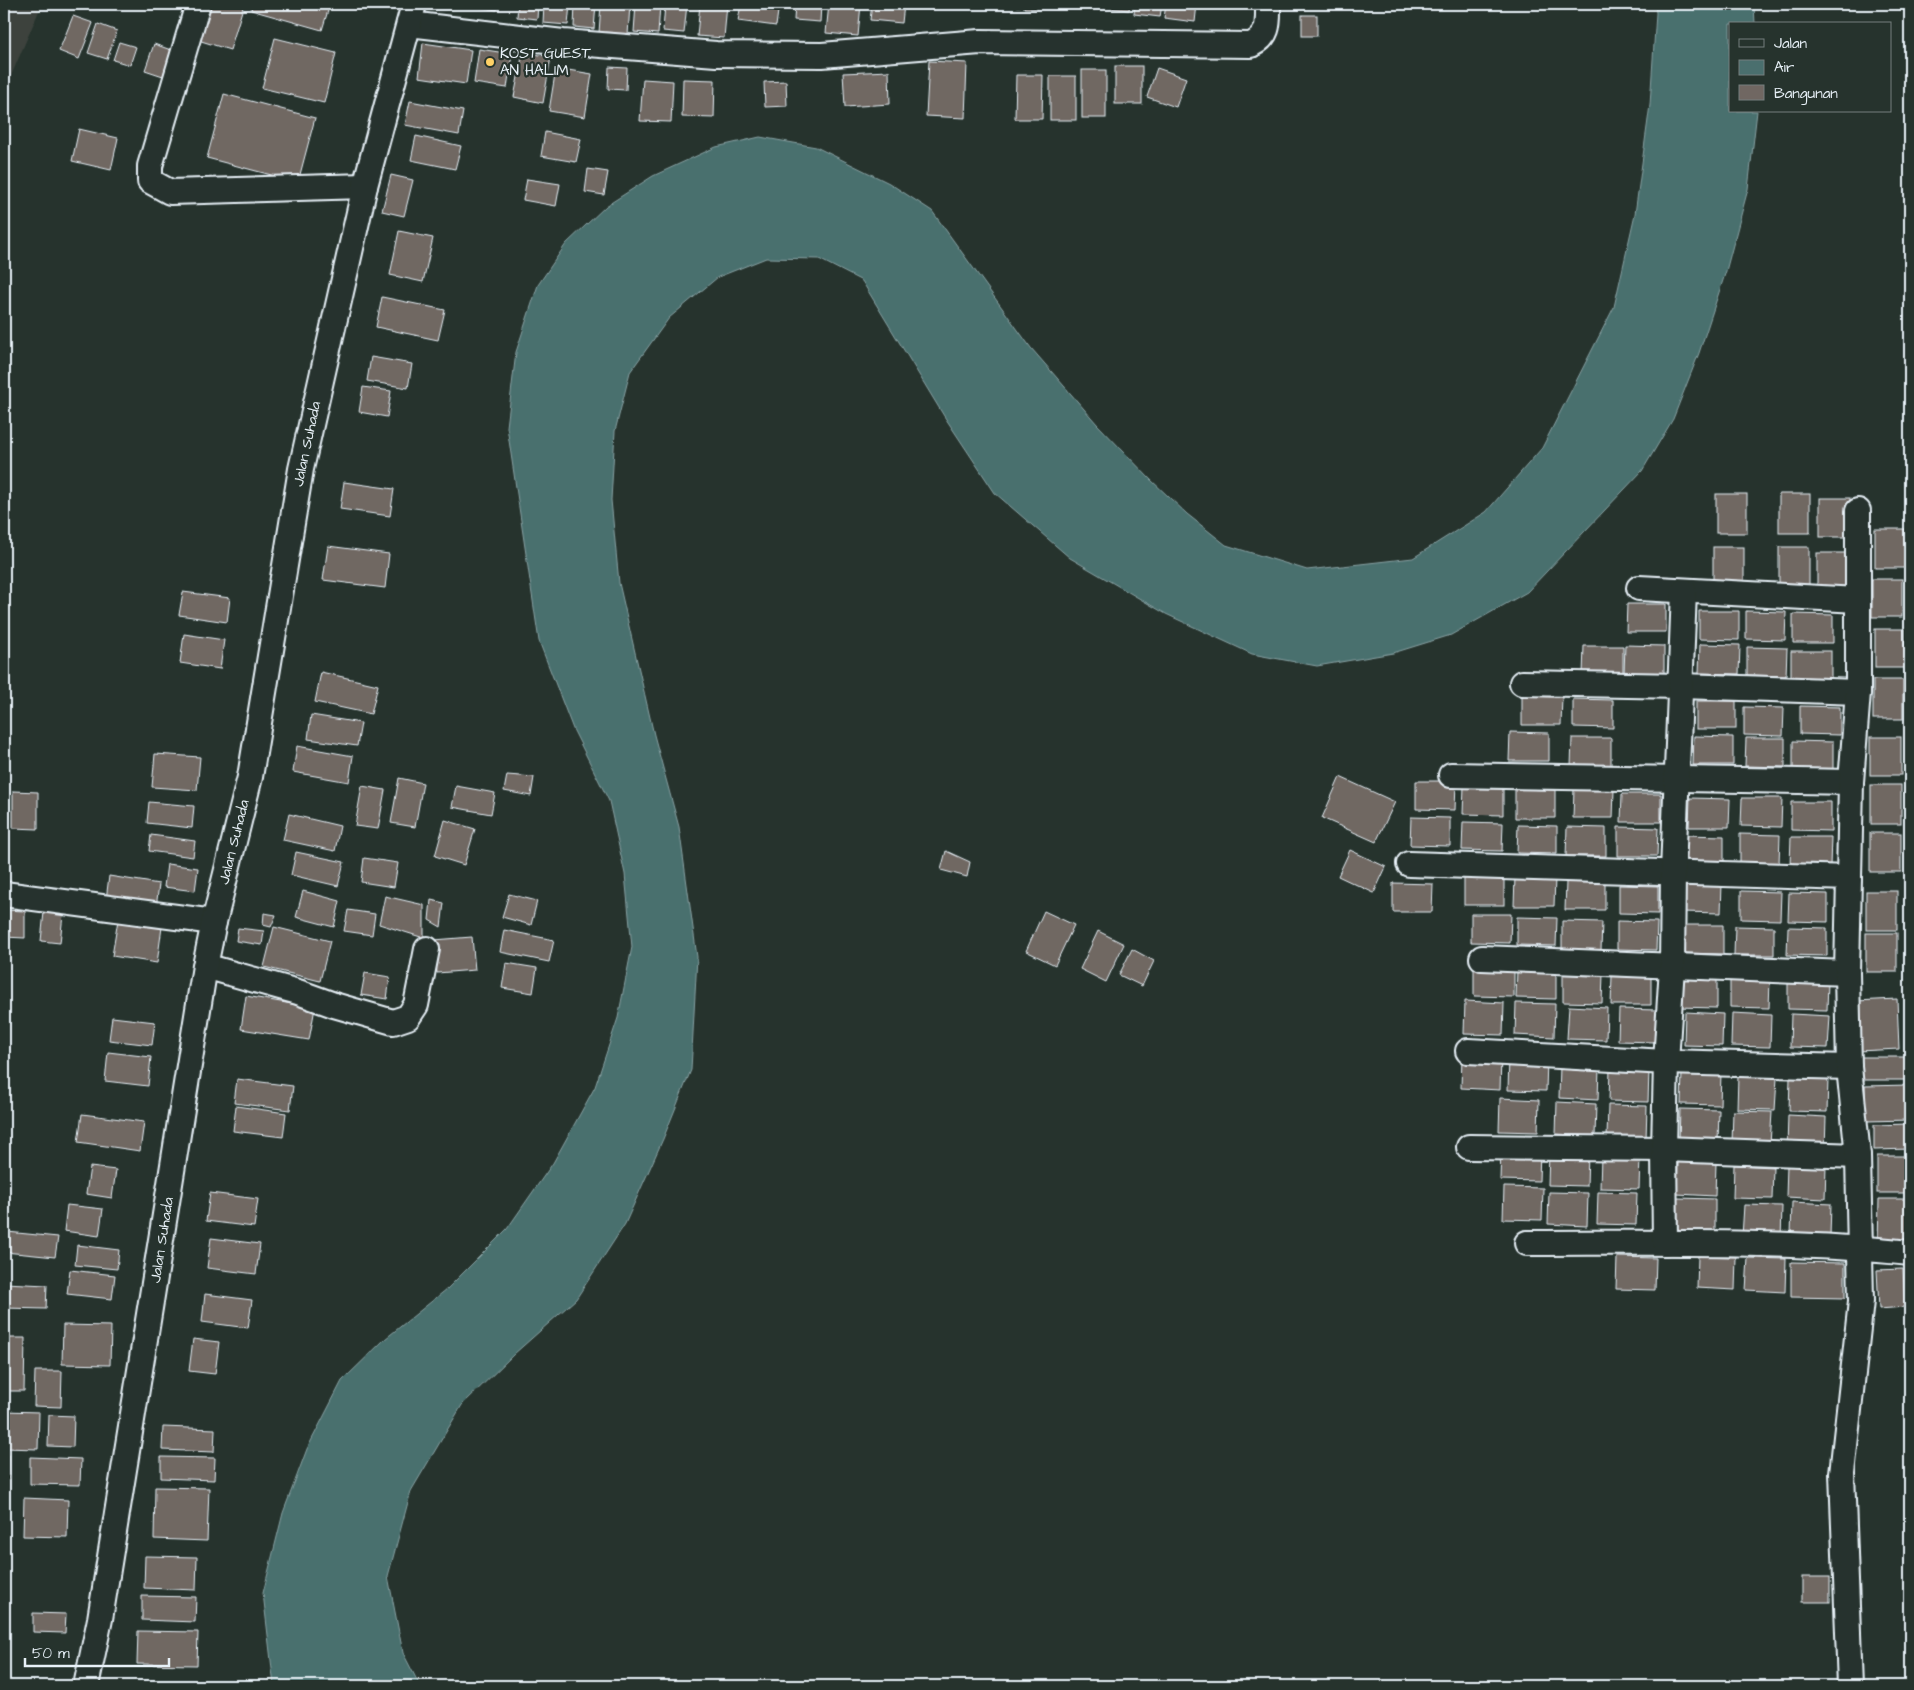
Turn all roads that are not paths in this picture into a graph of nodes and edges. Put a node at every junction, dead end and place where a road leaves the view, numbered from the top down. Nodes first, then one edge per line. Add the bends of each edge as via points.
1 (198, 4) edge
2 (1268, 4) edge
3 (412, 14) edge
4 (365, 186) junction
5 (1858, 511) dead end
6 (1640, 588) dead end
7 (1684, 591) junction
8 (1856, 600) junction
9 (1522, 683) dead end
10 (1680, 686) junction
11 (1858, 692) junction
12 (1451, 775) dead end
13 (1677, 780) junction
14 (1851, 782) junction
15 (1409, 864) dead end
16 (1673, 872) junction
17 (1849, 878) junction
18 (4, 894) edge
19 (214, 922) junction
20 (427, 949) dead end
21 (1482, 958) dead end
22 (205, 966) junction
23 (1672, 966) junction
24 (1847, 972) junction
25 (1468, 1051) dead end
26 (1666, 1062) junction
27 (1849, 1067) junction
28 (1469, 1147) dead end
29 (1664, 1149) junction
30 (1858, 1156) junction
31 (1527, 1243) dead end
32 (1666, 1243) junction
33 (1860, 1248) junction
34 (1910, 1252) edge
35 (86, 1686) edge
36 (1850, 1686) edge

1 - 4 street via 150,166 150,181 170,192
2 - 3 street via 1265,33 1261,40 1251,45 980,42 822,55 716,54 563,42
3 - 4 street, Jalan Suhada
4 - 19 street, Jalan Suhada via 300,469 250,777
5 - 8 street
6 - 7 street
7 - 8 street
7 - 10 street
8 - 11 street
9 - 10 street
10 - 11 street
10 - 13 street
11 - 14 street
12 - 13 street
13 - 14 street
13 - 16 street
14 - 17 street
15 - 16 street
16 - 17 street
16 - 23 street
17 - 24 street
18 - 19 street
19 - 22 street, Jalan Suhada
20 - 22 street via 416,1005 408,1016 393,1022
21 - 23 street
22 - 35 street, Jalan Suhada via 111,1551
23 - 24 street
23 - 26 street
24 - 27 street
25 - 26 street
26 - 27 street
26 - 29 street
27 - 30 street
28 - 29 street
29 - 30 street
29 - 32 street
30 - 33 street
31 - 32 street
32 - 33 street
33 - 34 street
33 - 36 street via 1861,1301 1842,1473

